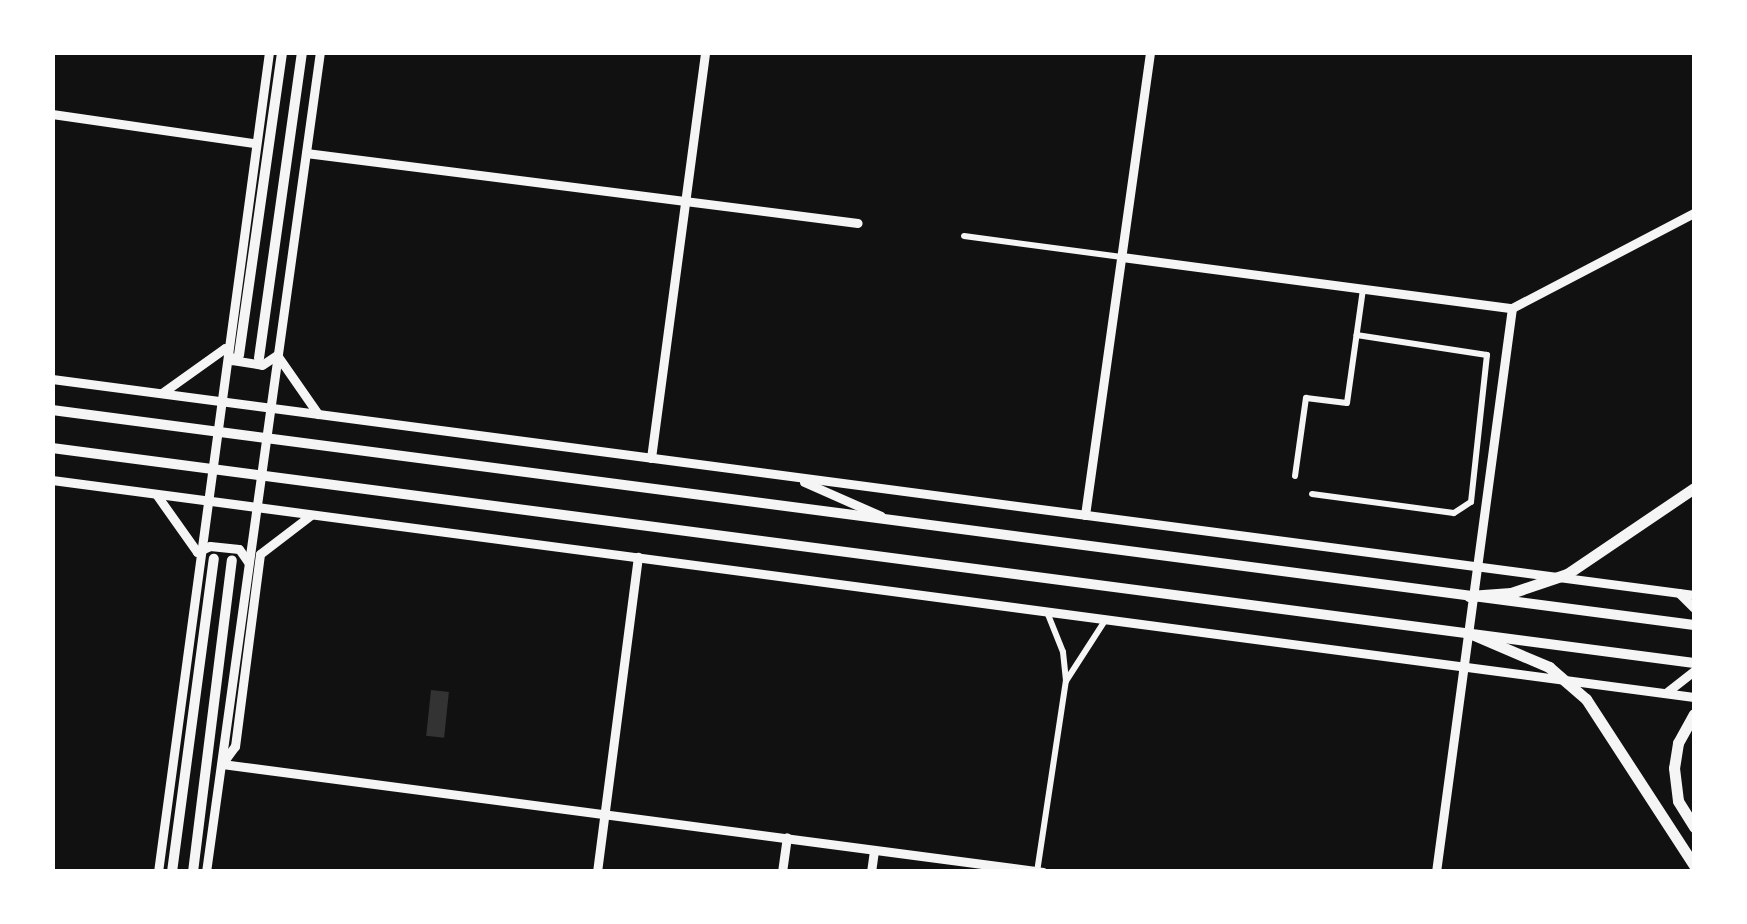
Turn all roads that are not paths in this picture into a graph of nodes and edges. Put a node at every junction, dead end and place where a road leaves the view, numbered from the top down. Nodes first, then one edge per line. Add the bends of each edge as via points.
1 (268, 52) edge
2 (282, 52) edge
3 (302, 52) edge
4 (320, 52) edge
5 (705, 52) edge
6 (1150, 52) edge
7 (52, 114) edge
8 (254, 143) junction
9 (306, 153) junction
10 (687, 202) junction
11 (1694, 213) edge
12 (858, 223) dead end
13 (964, 236) dead end
14 (1122, 257) junction
15 (1363, 289) junction
16 (1512, 308) junction
17 (1357, 334) junction
18 (225, 348) junction
19 (240, 354) dead end
20 (277, 355) junction
21 (259, 358) dead end
22 (52, 379) edge
23 (162, 394) junction
24 (218, 401) junction
25 (270, 408) junction
26 (52, 410) edge
27 (318, 414) junction
28 (214, 431) junction
29 (265, 438) junction
30 (52, 448) edge
31 (651, 458) junction
32 (209, 468) junction
33 (260, 475) junction
34 (791, 476) junction
35 (1294, 476) dead end
36 (52, 480) edge
37 (1694, 488) edge
38 (156, 494) junction
39 (1312, 494) dead end
40 (204, 500) junction
41 (256, 507) junction
42 (312, 514) junction
43 (1085, 515) junction
44 (888, 520) junction
45 (198, 552) junction
46 (638, 557) junction
47 (214, 559) dead end
48 (232, 560) dead end
49 (249, 564) junction
50 (1480, 566) junction
51 (1678, 592) junction
52 (1694, 595) edge
53 (1469, 596) junction
54 (1694, 608) edge
55 (1046, 611) junction
56 (1106, 619) junction
57 (1694, 626) edge
58 (1474, 634) junction
59 (1694, 664) edge
60 (1464, 666) junction
61 (1694, 672) edge
62 (1066, 680) junction
63 (1665, 693) junction
64 (1694, 697) edge
65 (1694, 714) edge
66 (222, 764) junction
67 (605, 816) junction
68 (1694, 826) edge
69 (786, 838) junction
70 (874, 850) junction
71 (1694, 865) edge
72 (1039, 871) edge
73 (158, 872) edge
74 (172, 872) edge
75 (192, 872) edge
76 (206, 872) edge
77 (597, 872) edge
78 (782, 872) edge
79 (870, 872) edge
80 (1436, 872) edge

1 - 8 street
2 - 19 main road
3 - 21 main road
4 - 9 street
5 - 10 street
6 - 14 street
7 - 8 street
8 - 18 street
9 - 10 street
9 - 20 street
10 - 12 street
10 - 31 street
11 - 16 street
13 - 14 street
14 - 15 street
14 - 43 street
15 - 16 street
15 - 17 street
16 - 50 street
17 - 35 street via 1347,403 1306,398
17 - 39 street via 1487,355 1471,502 1454,512
18 - 20 street via 232,360 262,365
18 - 23 street
18 - 24 street
20 - 25 street
20 - 27 street
22 - 23 street
23 - 24 street
24 - 25 street
24 - 28 street
25 - 27 street
25 - 29 street
26 - 28 main road
27 - 31 street
28 - 29 main road
28 - 32 street
29 - 33 street
29 - 44 main road
30 - 32 main road
31 - 34 street
32 - 33 main road
32 - 40 street
33 - 41 street
33 - 58 main road
34 - 43 street
34 - 44 street
36 - 38 street
37 - 53 highway via 1567,574 1511,593
38 - 40 street
38 - 45 street
40 - 41 street
40 - 45 street
41 - 42 street
41 - 49 street
42 - 46 street
42 - 66 street via 260,554 235,746
43 - 50 street
44 - 53 main road
45 - 49 street via 210,546 240,549
45 - 73 street
46 - 55 street
46 - 67 street
47 - 74 main road
48 - 75 main road
49 - 66 street
50 - 51 street
50 - 60 street
51 - 52 street
51 - 54 street
53 - 57 main road
55 - 56 street
55 - 62 street
56 - 60 street
56 - 62 street
58 - 59 main road
58 - 71 highway via 1548,667 1586,699
60 - 63 street
60 - 80 street
61 - 63 street
62 - 72 street
63 - 64 street
65 - 68 highway via 1674,768 1678,801
66 - 67 street
66 - 76 street
67 - 69 street
67 - 77 street
69 - 70 street
69 - 78 street
70 - 72 street
70 - 79 street

